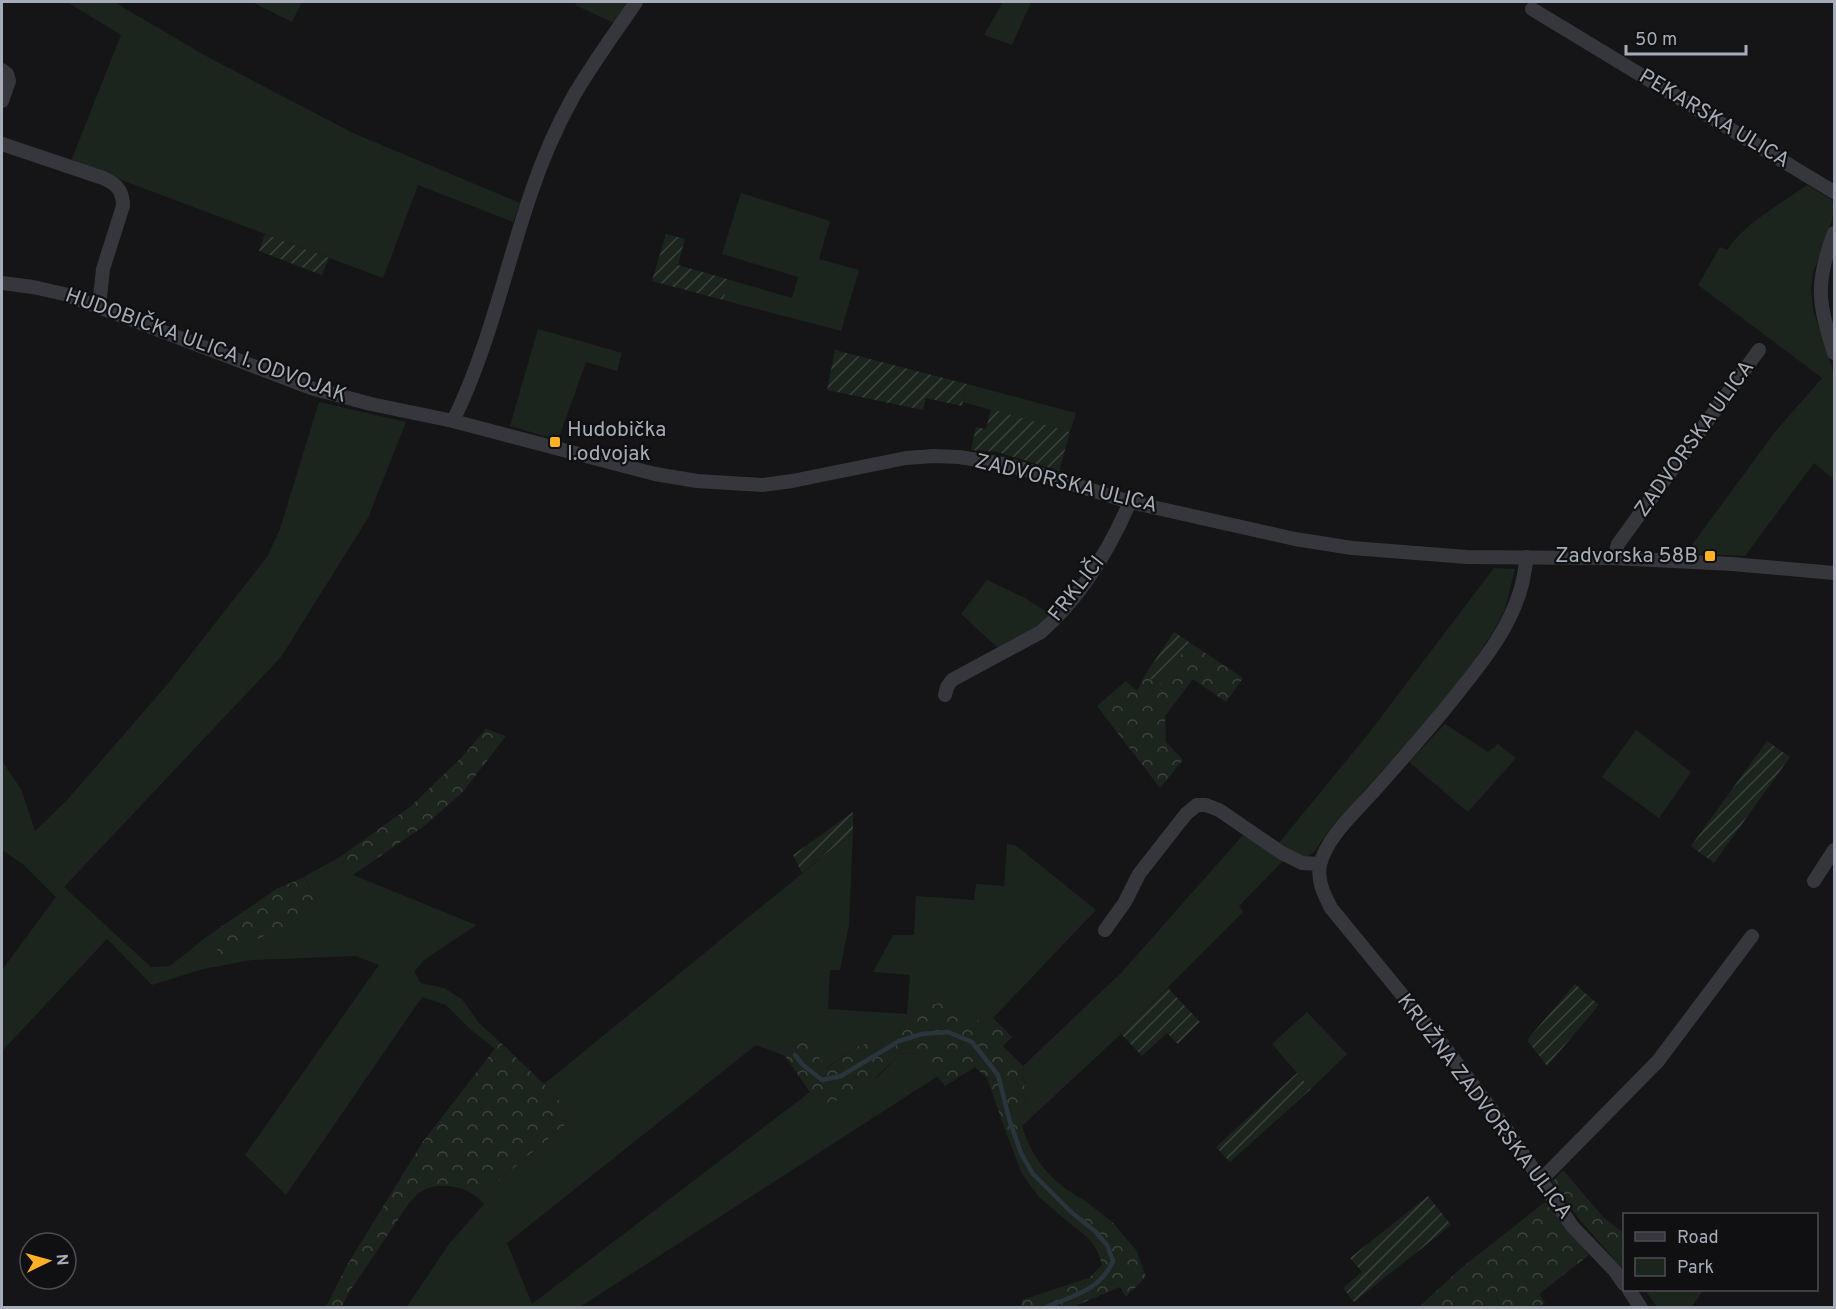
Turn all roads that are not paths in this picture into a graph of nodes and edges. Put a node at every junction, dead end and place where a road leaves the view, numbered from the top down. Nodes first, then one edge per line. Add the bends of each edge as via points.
1 (636, 2) edge
2 (1532, 9) dead end
3 (2, 70) edge
4 (2, 101) edge
5 (2, 144) edge
6 (1834, 192) edge
7 (1834, 233) edge
8 (2, 283) edge
9 (99, 307) junction
10 (1759, 350) dead end
11 (1834, 353) edge
12 (453, 421) junction
13 (1130, 502) junction
14 (1527, 557) junction
15 (1614, 558) junction
16 (1834, 573) edge
17 (945, 695) dead end
18 (1834, 850) edge
19 (1320, 864) junction
20 (1814, 881) dead end
21 (1105, 930) dead end
22 (1752, 936) dead end
23 (1540, 1181) junction
24 (1623, 1283) edge
25 (1630, 1291) edge
26 (1641, 1308) edge

1 - 12 street via 573,97 549,148 477,363
2 - 6 street, PEKARSKA ULICA
3 - 4 street via 9,81
5 - 9 street via 103,178 118,187 123,206 103,269
7 - 11 street via 1824,261 1820,291 1821,310
8 - 9 street, HUDOBIČKA ULICA I. ODVOJAK via 64,294
9 - 12 street, HUDOBIČKA ULICA I. ODVOJAK via 311,388
10 - 15 street, ZADVORSKA ULICA via 1618,544
12 - 13 street, ZADVORSKA ULICA via 655,474 697,481 762,485 934,456 1003,464
13 - 14 street, ZADVORSKA ULICA via 1352,548 1467,557
13 - 17 street, FRKLIČI via 1106,552 1052,623 952,681
14 - 15 street, ZADVORSKA ULICA
14 - 19 street via 1515,607 1484,661 1340,830
15 - 16 street, ZADVORSKA ULICA
18 - 20 street
19 - 21 street via 1302,863 1219,810 1197,805 1139,874
19 - 23 street, KRUŽNA ZADVORSKA ULICA via 1321,887 1330,908 1440,1041
22 - 23 street via 1658,1060
23 - 24 street, KRUŽNA ZADVORSKA ULICA via 1572,1226
25 - 26 street

